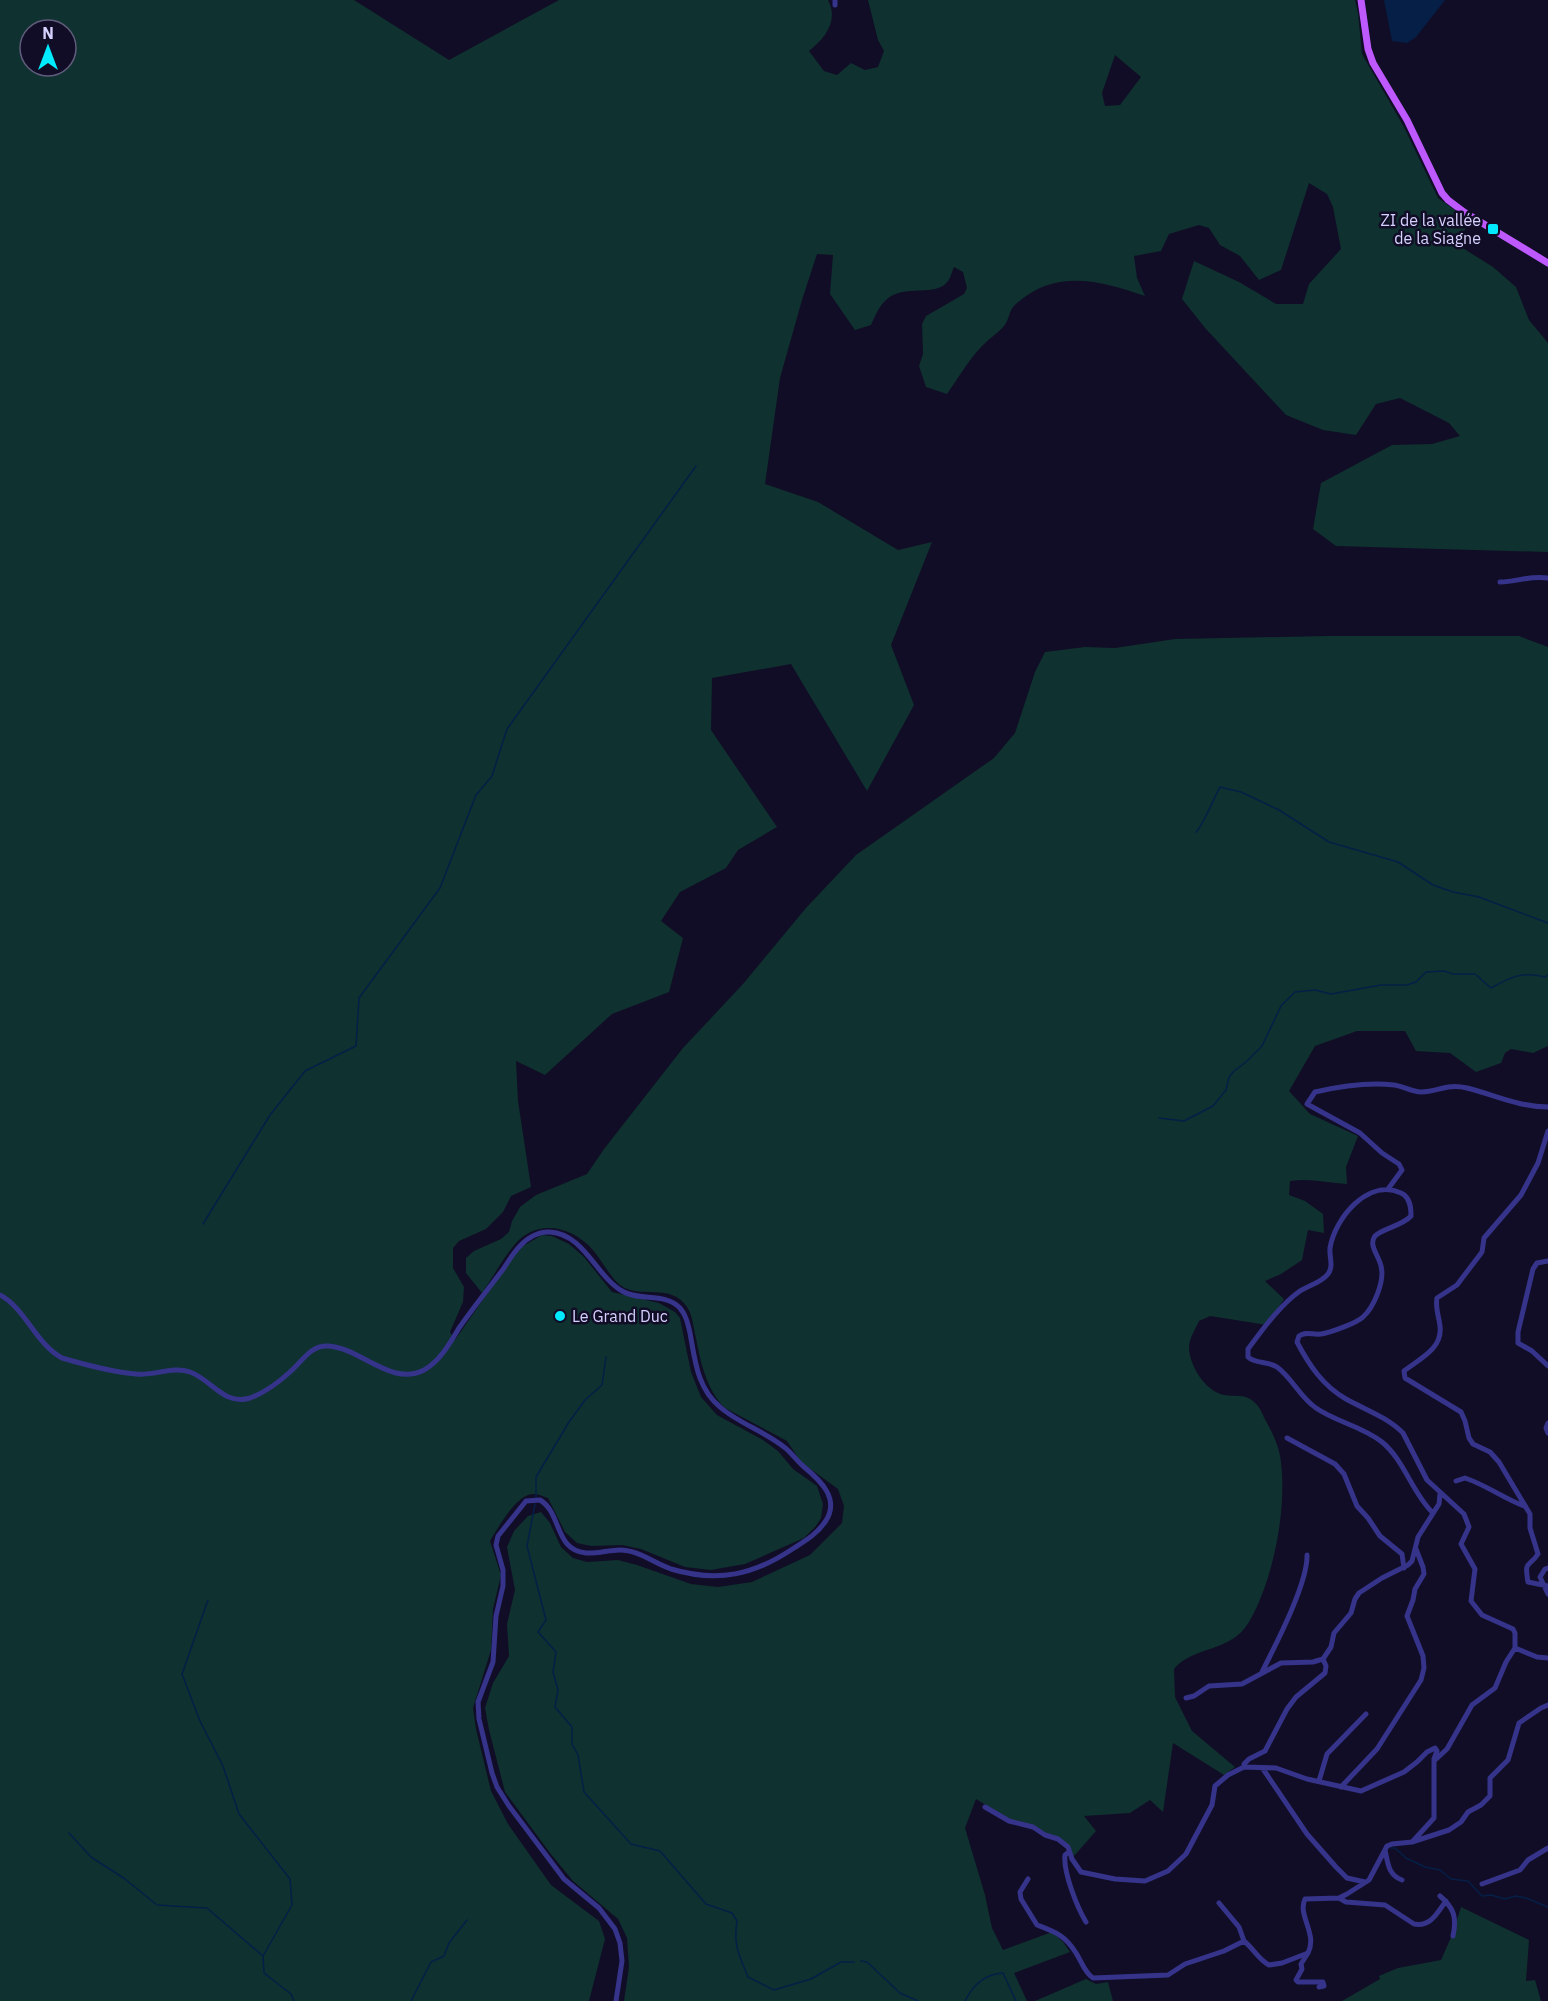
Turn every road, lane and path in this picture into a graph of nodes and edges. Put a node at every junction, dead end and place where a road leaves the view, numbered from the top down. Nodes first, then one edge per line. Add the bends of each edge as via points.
1 (1361, 0) edge
2 (1548, 263) edge
3 (1548, 578) edge
4 (1500, 582) dead end
5 (1548, 1107) edge
6 (1548, 1131) edge
7 (1388, 1189) junction
8 (1548, 1261) edge
9 (0, 1295) edge
10 (1548, 1366) edge
11 (1548, 1424) edge
12 (1548, 1433) edge
13 (1287, 1438) dead end
14 (1456, 1481) dead end
15 (1440, 1494) junction
16 (1525, 1506) junction
17 (1433, 1513) junction
18 (1416, 1547) junction
19 (1307, 1555) dead end
20 (1404, 1568) junction
21 (1548, 1568) edge
22 (1545, 1585) edge
23 (1548, 1594) edge
24 (1515, 1648) junction
25 (1548, 1658) edge
26 (1323, 1659) junction
27 (1261, 1673) junction
28 (1186, 1698) dead end
29 (1548, 1705) edge
30 (1366, 1714) dead end
31 (1434, 1761) junction
32 (1244, 1767) junction
33 (1263, 1769) junction
34 (1319, 1781) junction
35 (1341, 1787) junction
36 (985, 1807) dead end
37 (1412, 1842) junction
38 (1548, 1848) edge
39 (1385, 1850) junction
40 (1069, 1852) junction
41 (1028, 1879) dead end
42 (1402, 1880) dead end
43 (1365, 1882) junction
44 (1482, 1884) dead end
45 (1440, 1896) dead end
46 (1339, 1898) junction
47 (1446, 1901) junction
48 (1219, 1903) dead end
49 (1086, 1922) dead end
50 (1453, 1936) dead end
51 (1244, 1941) junction
52 (1308, 1953) junction
53 (1319, 1987) dead end
54 (616, 2001) edge

1 - 2 main road via 1373,63 1407,120 1442,193 1464,212
3 - 4 street via 1535,576
5 - 7 street via 1515,1104 1448,1086 1422,1092 1391,1085 1343,1086 1315,1092 1307,1104 1360,1133 1399,1164 1402,1170
6 - 16 street via 1538,1163 1521,1195 1484,1238 1482,1252 1457,1285 1437,1298 1438,1344 1404,1371 1405,1378 1461,1412 1473,1444 1490,1452 1499,1462
7 - 15 street via 1404,1195 1411,1216 1373,1238 1382,1273 1370,1307 1363,1318 1321,1334 1304,1333 1297,1342 1310,1367 1327,1385 1403,1433 1427,1480
7 - 17 street via 1352,1205 1330,1249 1330,1271 1280,1310 1248,1349 1248,1357 1279,1368 1318,1410 1384,1444
8 - 10 street via 1533,1269 1518,1342
9 - 54 street via 8,1299 47,1348 62,1359 135,1374 191,1372 230,1399 251,1398 270,1387 319,1347 340,1349 392,1372 411,1374 425,1369 445,1350 521,1244 543,1232 566,1236 577,1244 610,1282 624,1292 664,1299 681,1310 706,1394 724,1411 784,1447 824,1485 830,1510 818,1531 808,1539 764,1566 727,1576 681,1572 627,1550 577,1551 563,1540 552,1510 540,1500 531,1499 521,1505 498,1536 503,1586 496,1616 493,1662 478,1702 488,1757 497,1787 509,1806 564,1879 599,1908 615,1929 622,1961
11 - 12 street
13 - 20 street via 1335,1464 1344,1474 1357,1506 1380,1536 1402,1554
14 - 16 street via 1463,1478 1483,1484
15 - 17 street
15 - 24 street via 1464,1514 1469,1527 1461,1544 1475,1569 1471,1601 1482,1615 1513,1629
16 - 22 street via 1538,1554 1528,1563 1528,1581
17 - 18 street
18 - 20 street via 1412,1561
18 - 35 street via 1424,1574 1407,1616 1423,1656 1423,1674 1377,1749
19 - 27 street via 1306,1570
20 - 26 street via 1359,1593
21 - 22 street via 1540,1577
22 - 23 street
24 - 25 street
24 - 31 street via 1495,1688 1472,1705 1447,1749
26 - 27 street via 1281,1663
26 - 32 street via 1325,1673 1296,1697 1265,1751 1249,1759
27 - 28 street via 1242,1684 1209,1686
29 - 37 street via 1519,1723 1508,1760 1490,1778 1487,1801 1468,1812 1454,1828
30 - 34 street via 1327,1754
31 - 35 street via 1435,1748 1404,1772 1366,1790
31 - 37 street via 1434,1818
32 - 33 street
32 - 40 street via 1215,1786 1212,1805 1192,1844 1168,1871 1145,1881 1094,1876 1081,1872
33 - 34 street via 1276,1768
33 - 43 street via 1307,1834 1336,1867 1347,1878
34 - 35 street
36 - 40 street via 1009,1821 1058,1839
37 - 39 street via 1392,1844
38 - 44 street via 1520,1869
39 - 42 street via 1390,1873
39 - 43 street
40 - 49 street via 1064,1860
41 - 51 street via 1020,1892 1021,1899 1037,1925 1065,1938 1093,1978 1168,1975 1185,1964
43 - 46 street
45 - 47 street
46 - 47 street via 1385,1905 1422,1925
46 - 52 street via 1303,1901 1312,1939
47 - 50 street via 1454,1912
48 - 51 street via 1239,1927
51 - 52 street via 1269,1965
52 - 53 street via 1296,1980 1323,1982 1324,1986

